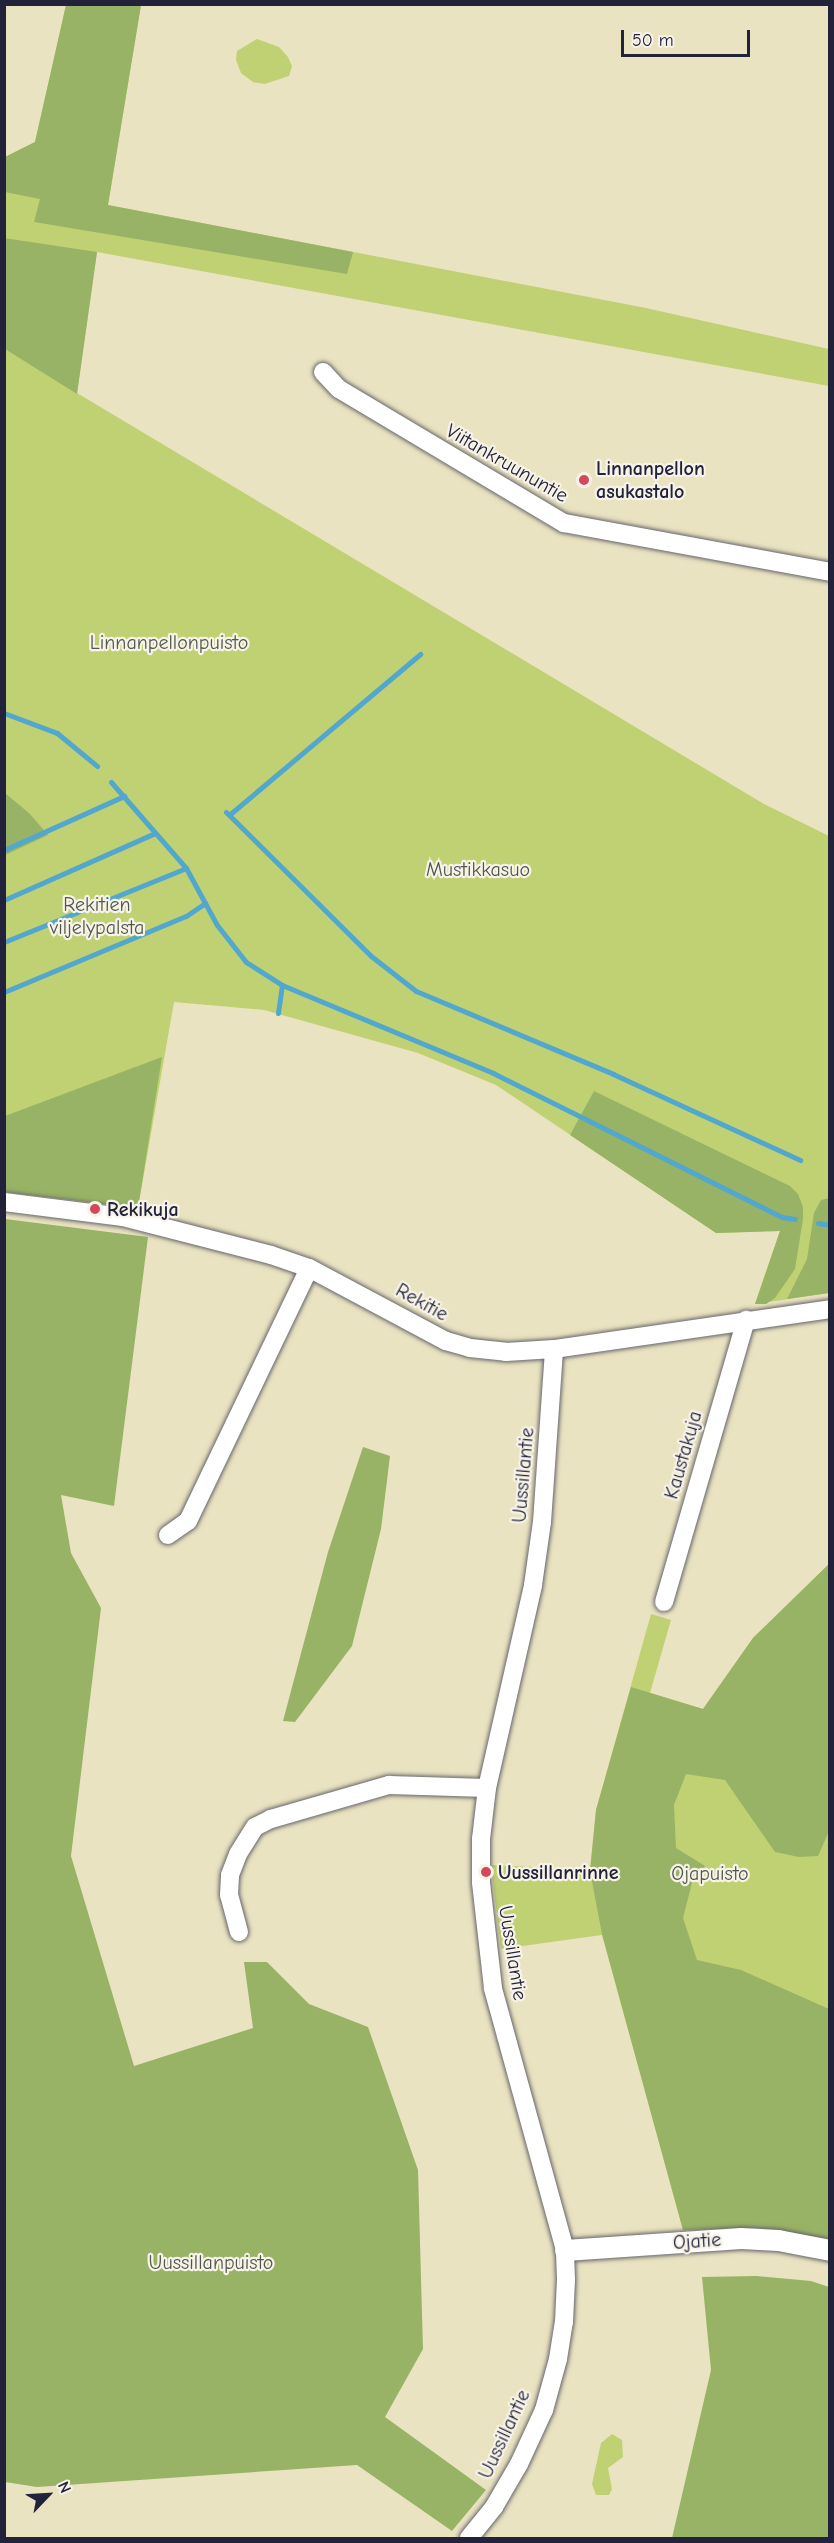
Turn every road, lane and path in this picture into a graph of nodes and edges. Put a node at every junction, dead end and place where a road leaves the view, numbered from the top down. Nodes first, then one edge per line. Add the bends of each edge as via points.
1 (323, 372) dead end
2 (830, 572) edge
3 (4, 1202) edge
4 (309, 1268) junction
5 (830, 1309) edge
6 (746, 1320) junction
7 (554, 1349) junction
8 (168, 1535) dead end
9 (664, 1602) dead end
10 (488, 1788) junction
11 (239, 1932) dead end
12 (564, 2250) junction
13 (830, 2250) edge
14 (469, 2538) edge

1 - 2 street, Viitankruununtie via 339,389 564,523
3 - 4 street, Rekitie via 144,1221
4 - 7 street, Rekitie via 446,1341 506,1352
4 - 8 street via 188,1521
5 - 6 street, Rekitie
6 - 7 street, Rekitie
6 - 9 street, Kaustakuja
7 - 10 street, Uussillantie via 542,1522 533,1585
10 - 11 street via 389,1785 255,1827 230,1875 229,1894
10 - 12 street, Uussillantie via 481,1839 481,1892 493,1988
12 - 13 street, Ojatie via 741,2238
12 - 14 street, Uussillantie via 564,2322 544,2410 514,2473

